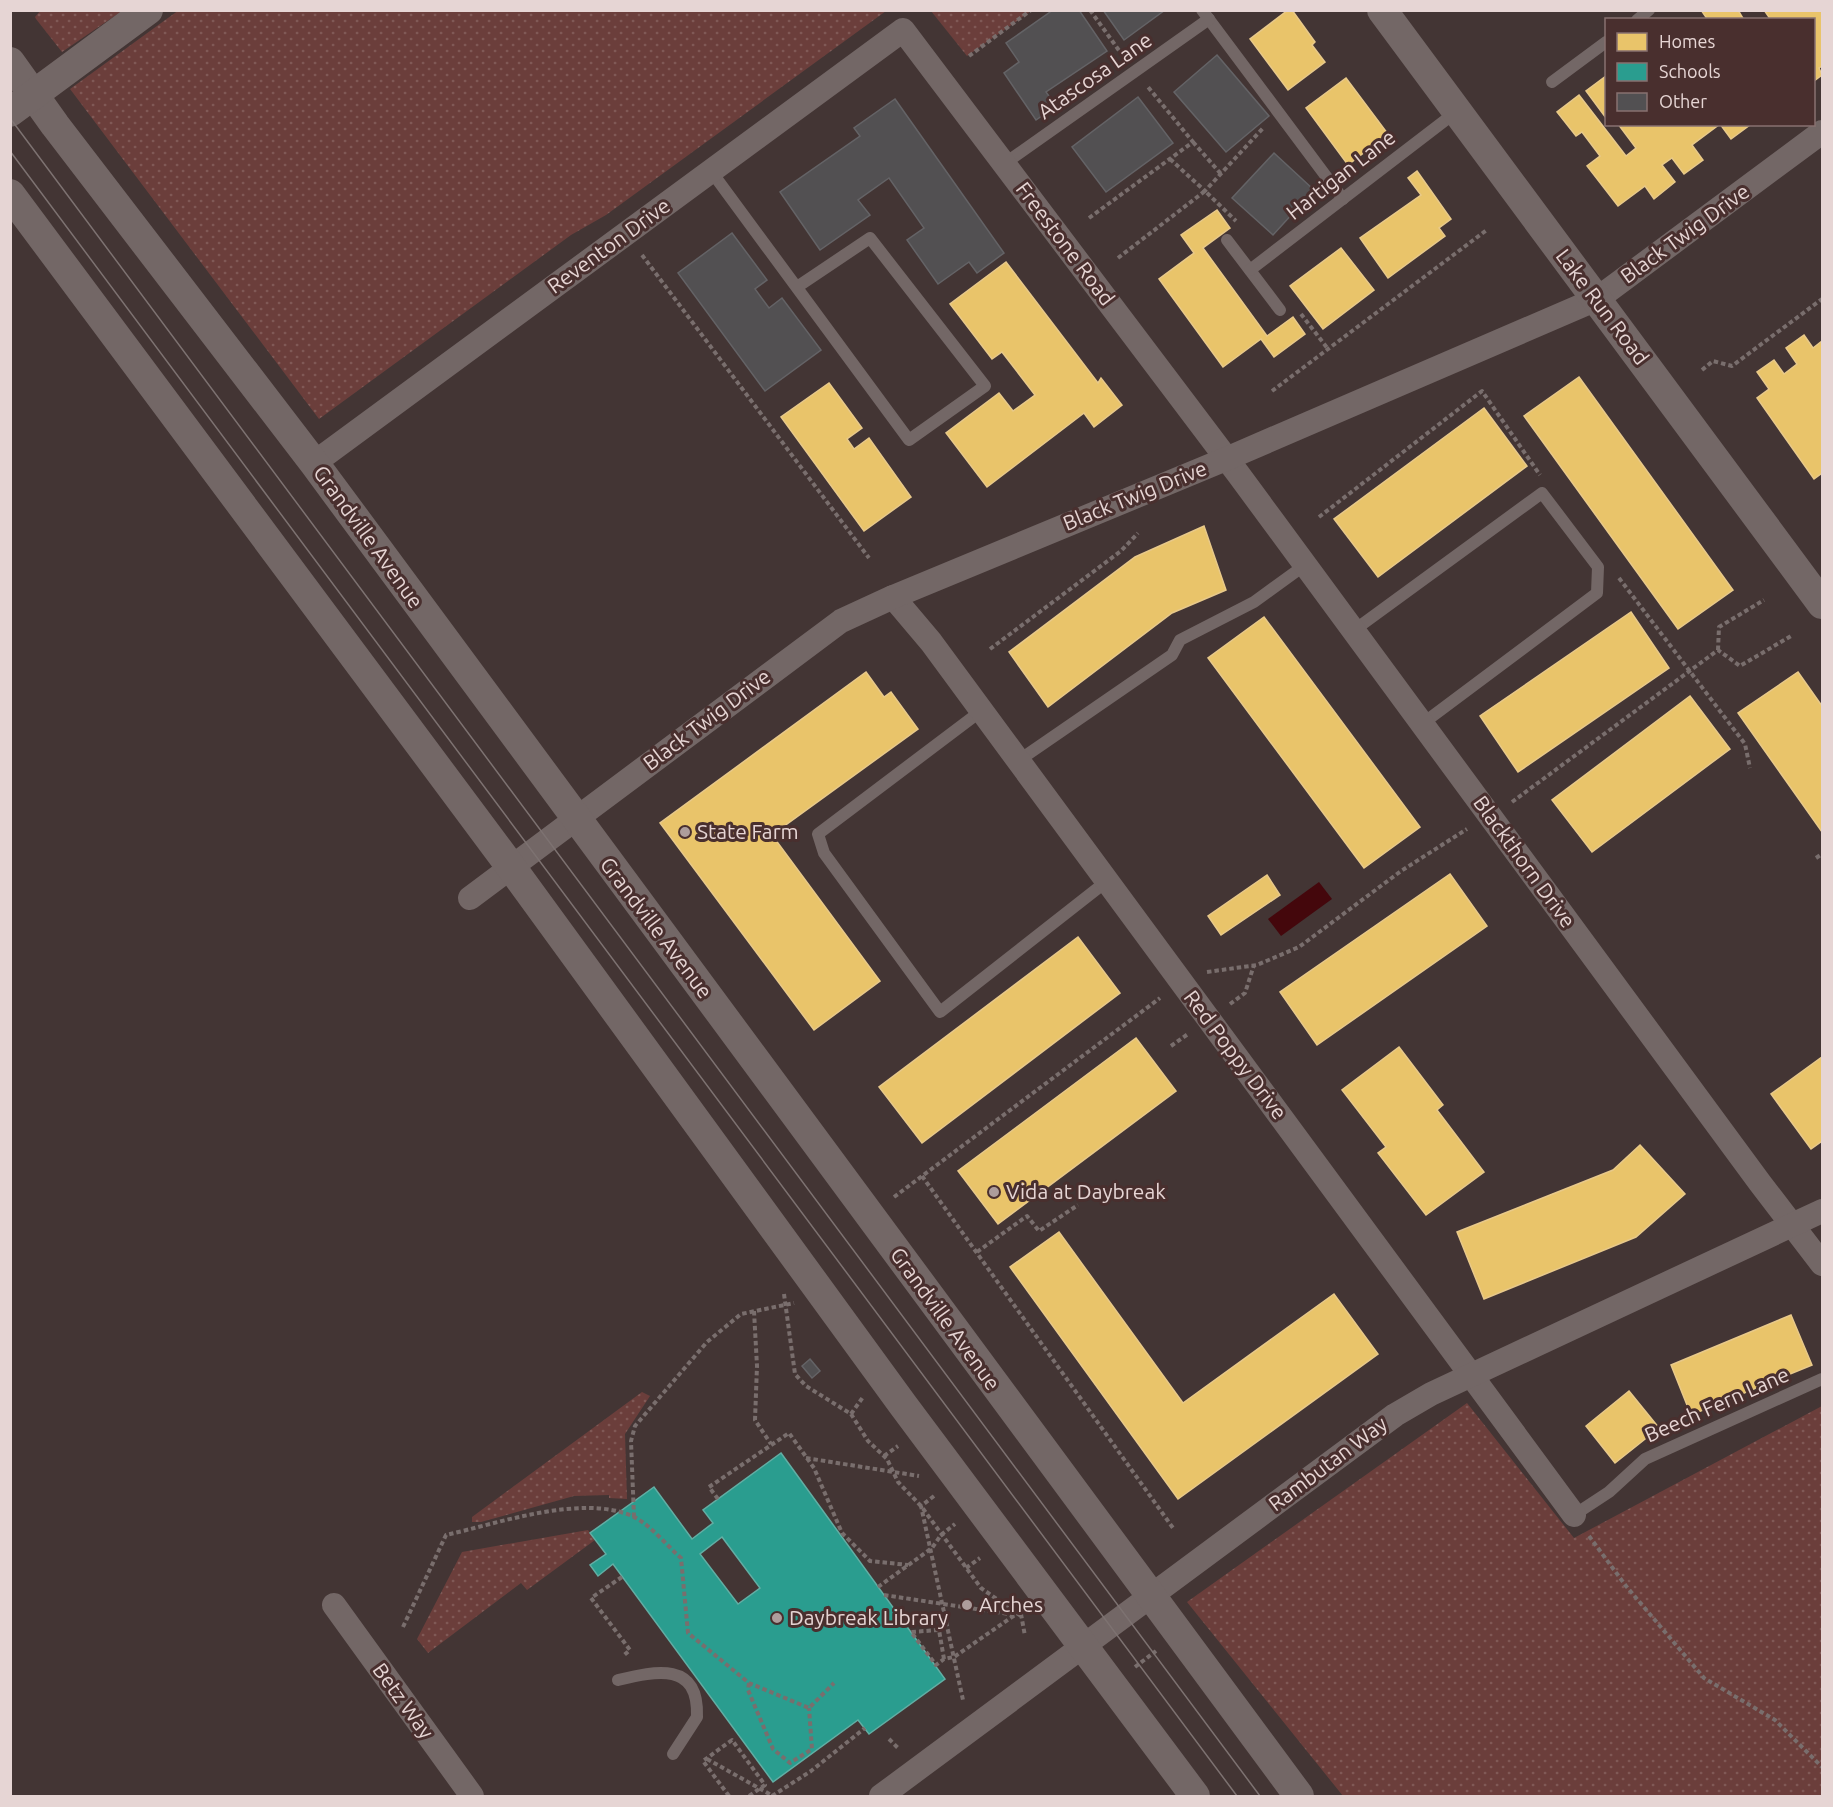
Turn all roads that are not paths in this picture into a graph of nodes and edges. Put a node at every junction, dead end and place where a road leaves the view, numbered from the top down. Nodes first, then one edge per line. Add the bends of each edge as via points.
1 (148, 10) edge
2 (1382, 10) edge
3 (1205, 15) edge
4 (903, 30) joint
5 (1605, 43) edge
6 (10, 62) edge
7 (1552, 82) dead end
8 (22, 103) edge
9 (1457, 111) junction
10 (1822, 132) edge
11 (1004, 164) junction
12 (711, 171) junction
13 (10, 194) edge
14 (1343, 199) junction
15 (1227, 240) road end
16 (1250, 270) junction
17 (796, 287) junction
18 (1597, 299) junction
19 (1280, 310) road end
20 (1226, 459) junction
21 (314, 463) junction
22 (1305, 565) junction
23 (893, 597) junction
24 (1822, 604) edge
25 (1353, 631) junction
26 (981, 711) junction
27 (1422, 724) junction
28 (1018, 761) junction
29 (576, 818) junction
30 (511, 867) junction
31 (1107, 881) junction
32 (470, 898) dead end
33 (1822, 1211) edge
34 (1794, 1226) junction
35 (1822, 1264) edge
36 (1470, 1376) junction
37 (1822, 1379) edge
38 (1574, 1515) joint
39 (1150, 1597) junction
40 (334, 1605) dead end
41 (1083, 1647) junction
42 (618, 1680) dead end
43 (673, 1754) dead end
44 (472, 1797) edge
45 (881, 1797) edge
46 (1195, 1797) edge
47 (1299, 1797) edge

1 - 8 street
2 - 9 street, Lake Run Road
3 - 11 lane, Atascosa Lane via 1135,72
3 - 14 lane, Atascosa Lane
4 - 11 street, Freestone Road
4 - 12 street, Reventon Drive
5 - 7 lane
6 - 8 street, Grandville Avenue
8 - 21 street, Grandville Avenue
9 - 14 lane, Hartigan Lane
9 - 18 street, Lake Run Road
10 - 18 street, Black Twig Drive
11 - 20 street, Freestone Road
12 - 17 lane
12 - 21 street, Reventon Drive
13 - 30 street
14 - 16 lane, Hartigan Lane
15 - 16 lane
16 - 19 lane
17 - 17 lane via 909,440 985,386 870,238
18 - 20 street, Black Twig Drive
18 - 24 street, Lake Run Road
20 - 22 street, Blackthorn Drive
20 - 23 street, Black Twig Drive
21 - 29 street, Grandville Avenue
22 - 25 street, Blackthorn Drive
22 - 28 lane via 1254,602 1180,640 1172,656
23 - 26 street, Red Poppy Drive
23 - 29 street, Black Twig Drive via 841,621
25 - 27 street, Blackthorn Drive
25 - 27 lane via 1542,493 1598,567 1597,593
26 - 28 street, Red Poppy Drive
26 - 31 lane via 818,834 824,853 940,1012
27 - 34 street, Blackthorn Drive
28 - 31 street, Red Poppy Drive
29 - 30 street, Black Twig Drive
29 - 39 street, Grandville Avenue
30 - 32 street, Black Twig Drive
30 - 41 street
31 - 36 street, Red Poppy Drive
33 - 34 street, Rambutan Way
34 - 35 street, Blackthorn Drive
34 - 36 street, Rambutan Way
36 - 38 street, Red Poppy Drive
36 - 39 street, Rambutan Way via 1395,1415
37 - 38 lane, Beech Fern Lane via 1645,1459 1609,1492
39 - 41 street, Rambutan Way
39 - 47 street, Grandville Avenue
40 - 44 street, Betz Way
41 - 45 street, Rambutan Way
41 - 46 street
42 - 43 lane via 656,1671 672,1672 685,1680 693,1691 697,1717

